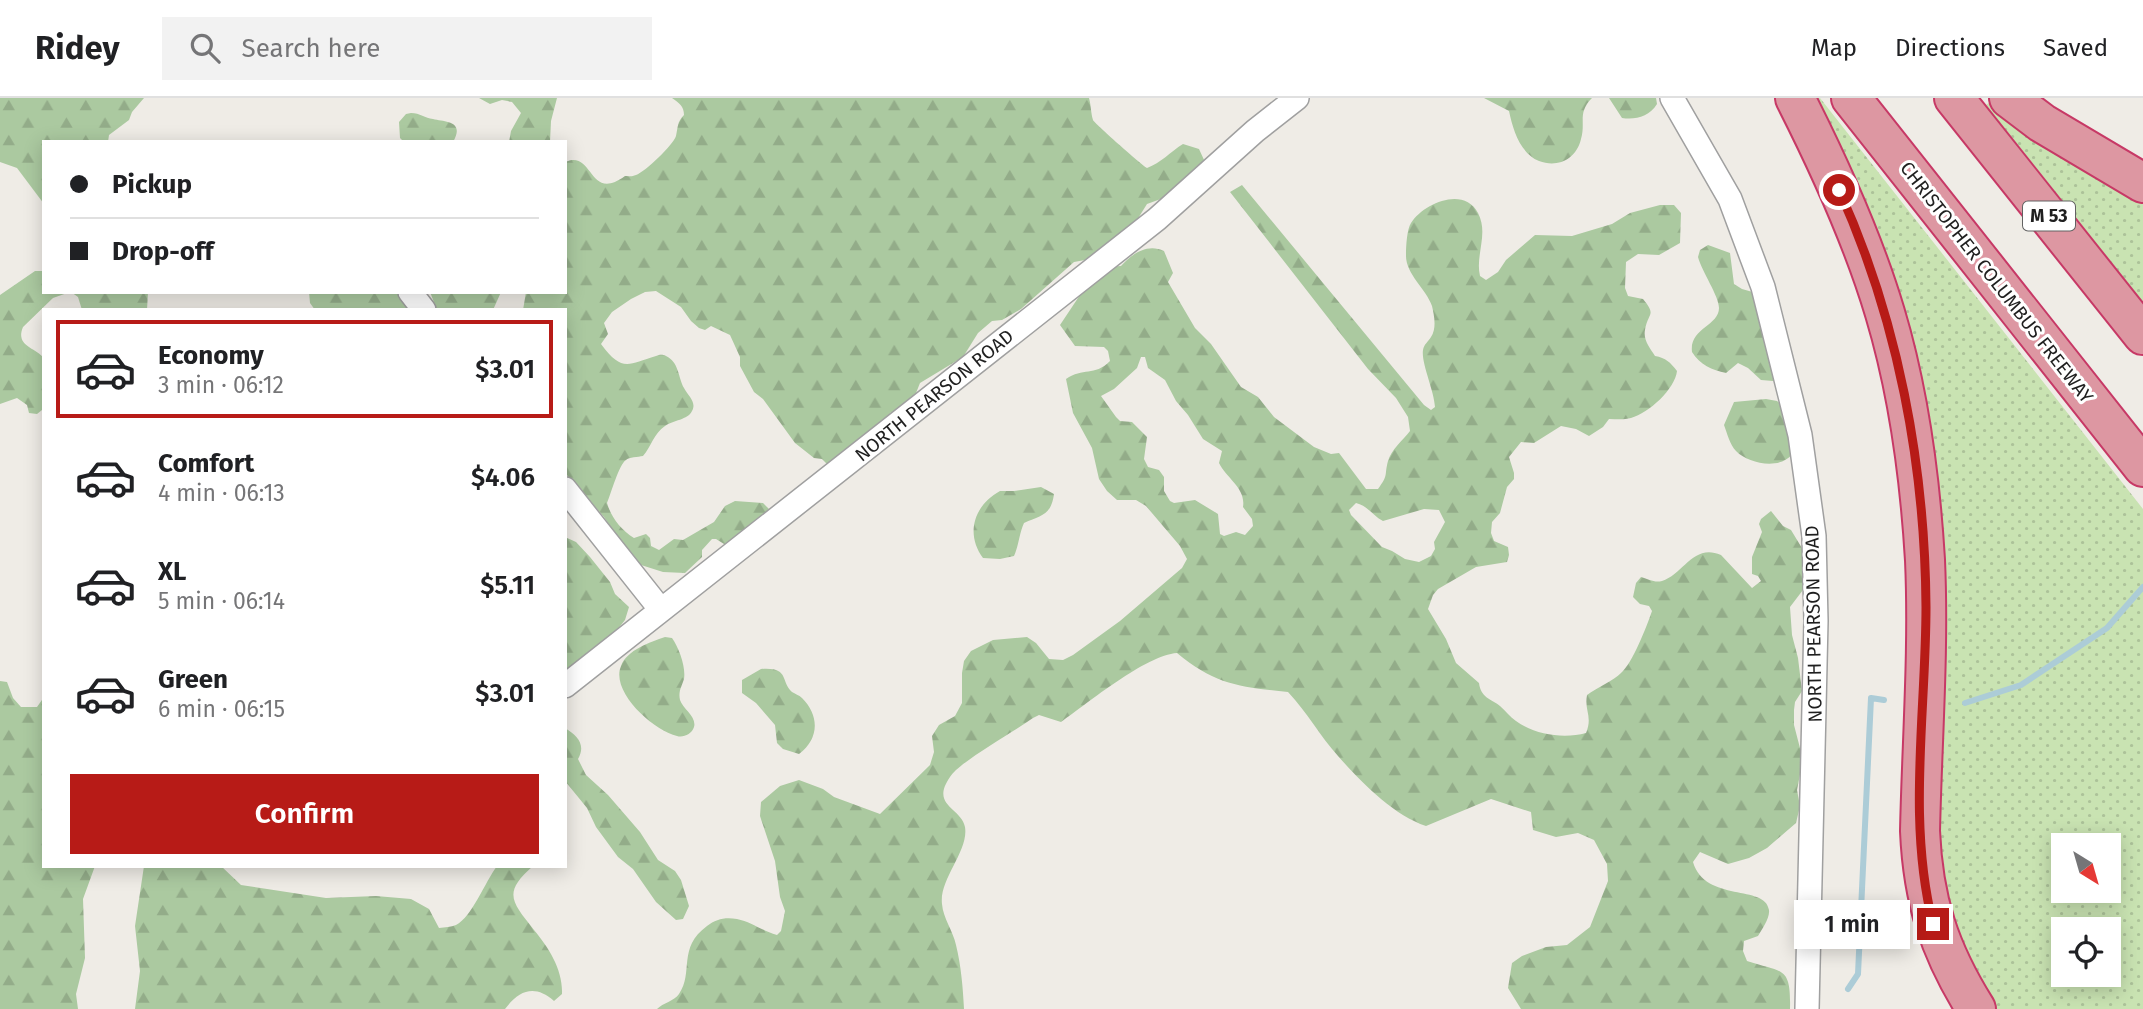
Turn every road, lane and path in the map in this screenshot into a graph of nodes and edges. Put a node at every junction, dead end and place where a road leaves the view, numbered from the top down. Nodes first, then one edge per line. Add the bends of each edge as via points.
1 (1297, 98) edge
2 (1672, 98) edge
3 (1795, 98) edge
4 (1851, 98) edge
5 (1955, 98) edge
6 (2009, 98) edge
7 (2143, 183) edge
8 (412, 294) edge
9 (422, 308) edge
10 (2143, 334) edge
11 (2143, 467) edge
12 (567, 492) edge
13 (661, 610) junction
14 (567, 684) edge
15 (1807, 1009) edge
16 (1976, 1009) edge

1 - 13 street, NORTH PEARSON ROAD via 1164,213
2 - 15 street, NORTH PEARSON ROAD via 1730,199 1763,287 1802,446 1814,536 1816,621
3 - 16 highway via 1869,265 1906,402 1925,560 1921,862 1933,924
4 - 11 highway, CHRISTOPHER COLUMBUS FREEWAY
5 - 10 highway, M 53
6 - 7 highway
8 - 9 street
12 - 13 street
13 - 14 street, NORTH PEARSON ROAD

